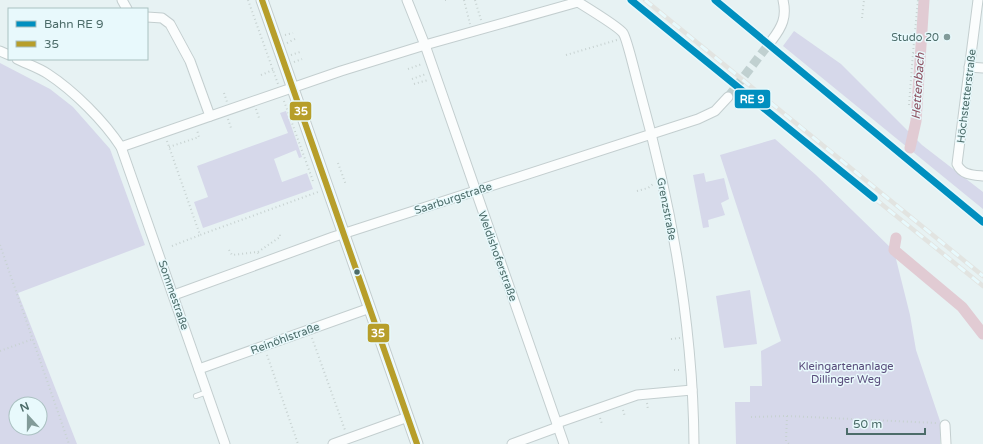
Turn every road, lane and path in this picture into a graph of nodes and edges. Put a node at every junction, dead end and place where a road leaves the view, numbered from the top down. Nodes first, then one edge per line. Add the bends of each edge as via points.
1 (248, 0) edge
2 (262, 0) edge
3 (407, 0) edge
4 (464, 0) edge
5 (475, 0) edge
6 (782, 0) edge
7 (864, 0) edge
8 (918, 0) edge
9 (978, 0) edge
10 (148, 17) edge
11 (862, 18) dead end
12 (484, 28) junction
13 (472, 31) junction
14 (625, 38) junction
15 (772, 40) tunnel mouth
16 (425, 45) junction
17 (914, 53) junction
18 (926, 54) dead end
19 (566, 55) dead end
20 (19, 60) edge
21 (431, 61) junction
22 (286, 66) junction
23 (969, 67) junction
24 (983, 68) edge
25 (408, 69) dead end
26 (273, 70) junction
27 (435, 74) junction
28 (261, 75) dead end
29 (412, 79) dead end
30 (414, 84) dead end
31 (293, 86) junction
32 (280, 90) junction
33 (728, 97) tunnel mouth
34 (910, 105) dead end
35 (210, 116) junction
36 (194, 121) junction
37 (164, 132) junction
38 (651, 133) junction
39 (121, 147) junction
40 (169, 147) junction
41 (338, 163) dead end
42 (983, 176) edge
43 (662, 180) junction
44 (346, 185) dead end
45 (329, 189) junction
46 (475, 191) junction
47 (637, 191) dead end
48 (317, 193) junction
49 (319, 199) dead end
50 (280, 232) dead end
51 (344, 234) junction
52 (200, 235) junction
53 (0, 245) edge
54 (172, 246) dead end
55 (229, 250) dead end
56 (258, 252) junction
57 (262, 263) junction
58 (174, 295) junction
59 (370, 308) junction
60 (309, 329) junction
61 (33, 339) junction
62 (263, 346) junction
63 (0, 351) edge
64 (199, 369) junction
65 (692, 390) junction
66 (207, 392) junction
67 (196, 396) dead end
68 (787, 416) junction
69 (408, 417) junction
70 (751, 417) dead end
71 (557, 425) junction
72 (945, 426) dead end
73 (937, 430) dead end
74 (348, 439) junction
75 (69, 444) edge
76 (225, 444) edge
77 (298, 444) edge
78 (333, 444) edge
79 (417, 444) edge
80 (512, 444) edge
81 (564, 444) edge
82 (694, 444) edge
83 (789, 444) edge
84 (946, 444) edge

1 - 26 path
2 - 22 street
3 - 16 street, Weldishoferstraße
4 - 13 path
5 - 12 path
6 - 15 street via 785,19
7 - 11 path
8 - 17 path
9 - 23 street, Höchstetterstraße
10 - 35 street via 162,18 170,24 190,61
12 - 13 street
12 - 14 street via 578,2 623,33
13 - 16 street
14 - 19 path
14 - 38 street, Grenzstraße
16 - 21 street, Weldishoferstraße
16 - 31 street
17 - 18 path
17 - 34 path
20 - 39 street, Sommestraße via 48,74 67,88 111,132
21 - 25 path
21 - 27 street, Weldishoferstraße
22 - 26 path
22 - 31 street
23 - 24 street
23 - 42 street, Höchstetterstraße via 957,164 966,174
26 - 28 path
26 - 32 path
27 - 29 path
27 - 30 path
27 - 46 street, Weldishoferstraße
31 - 32 street
31 - 45 street
32 - 35 street
32 - 48 path
33 - 38 street, Saarburgstraße via 708,115
35 - 36 street
36 - 37 street
36 - 40 path via 200,138
37 - 39 street
37 - 40 path
38 - 43 street, Grenzstraße
38 - 46 street, Saarburgstraße
39 - 58 street, Sommestraße
40 - 52 path
41 - 44 path
43 - 47 path
43 - 65 street, Grenzstraße via 682,296
45 - 48 path
45 - 51 street
46 - 51 street, Saarburgstraße
46 - 71 street, Weldishoferstraße
48 - 49 path
48 - 52 path
50 - 56 path via 280,237
51 - 57 street, Saarburgstraße
51 - 59 street
52 - 54 path
53 - 61 path
55 - 56 path via 232,255
56 - 57 path
57 - 58 street, Saarburgstraße
58 - 64 street, Sommestraße
59 - 60 street, Reinöhlstraße
59 - 69 street
60 - 62 street, Reinöhlstraße
60 - 74 path
61 - 63 path
61 - 75 path
62 - 64 street, Reinöhlstraße
62 - 77 path
64 - 66 street, Sommestraße
65 - 71 street via 637,395
65 - 82 street, Grenzstraße
66 - 67 lane
66 - 76 street, Sommestraße
68 - 70 path
68 - 73 path via 937,422
68 - 83 path via 786,441
69 - 74 street
69 - 79 street
71 - 80 street
71 - 81 street, Weldishoferstraße
72 - 84 street
74 - 78 street

